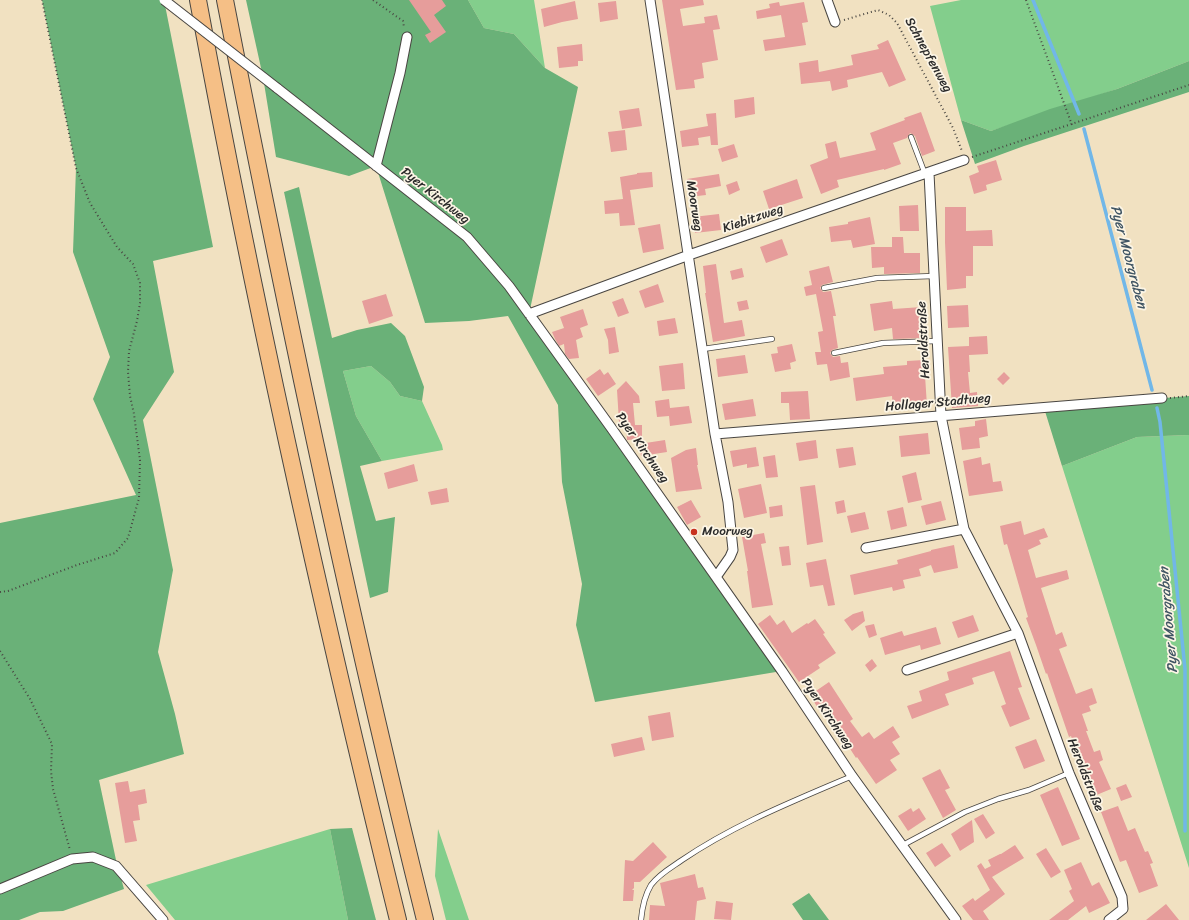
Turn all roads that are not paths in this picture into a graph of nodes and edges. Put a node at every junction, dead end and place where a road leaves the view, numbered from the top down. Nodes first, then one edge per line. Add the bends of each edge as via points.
1 (164, 0) edge
2 (198, 0) edge
3 (225, 0) edge
4 (650, 0) edge
5 (827, 0) edge
6 (835, 22) road end
7 (407, 37) road end
8 (911, 137) dead end
9 (964, 160) road end
10 (376, 166) junction
11 (927, 173) junction
12 (689, 255) junction
13 (934, 276) junction
14 (824, 288) dead end
15 (529, 314) junction
16 (772, 339) dead end
17 (937, 341) junction
18 (703, 349) junction
19 (834, 353) dead end
20 (1162, 398) road end
21 (941, 416) junction
22 (716, 434) junction
23 (964, 529) junction
24 (866, 548) dead end
25 (716, 577) junction
26 (1018, 633) junction
27 (907, 670) dead end
28 (1069, 774) junction
29 (852, 776) junction
30 (903, 845) junction
31 (0, 889) edge
32 (163, 920) edge
33 (398, 920) edge
34 (425, 920) edge
35 (641, 920) edge
36 (956, 920) edge
37 (1109, 920) edge

1 - 10 street, Pyer Kirchweg, bridge
2 - 33 highway via 288,444 360,767
3 - 34 highway via 315,446 386,761
4 - 12 street, Moorweg
5 - 6 street
7 - 10 street
8 - 11 lane
9 - 11 street, Kiebitzweg
10 - 15 street, Pyer Kirchweg via 467,237
11 - 12 street, Kiebitzweg
11 - 13 street, Heroldstraße
12 - 15 street, Kiebitzweg
12 - 18 street, Moorweg
13 - 14 lane via 877,278
13 - 17 street, Heroldstraße
15 - 25 street, Pyer Kirchweg
16 - 18 lane
17 - 19 lane via 883,343
17 - 21 street, Heroldstraße
18 - 22 street, Moorweg
20 - 21 street, Hollager Stadtweg
21 - 22 street, Hollager Stadtweg
21 - 23 street, Heroldstraße
22 - 25 street, Moorweg via 728,502 733,550
23 - 24 street
23 - 26 street, Heroldstraße
25 - 29 street, Pyer Kirchweg
26 - 27 street
26 - 28 street, Heroldstraße
28 - 30 lane via 966,812
28 - 37 street, Heroldstraße via 1122,897 1123,909
29 - 30 street, Pyer Kirchweg
29 - 35 lane via 744,824 675,864 651,885
30 - 36 street, Pyer Kirchweg
31 - 32 street via 72,859 93,856 116,866

